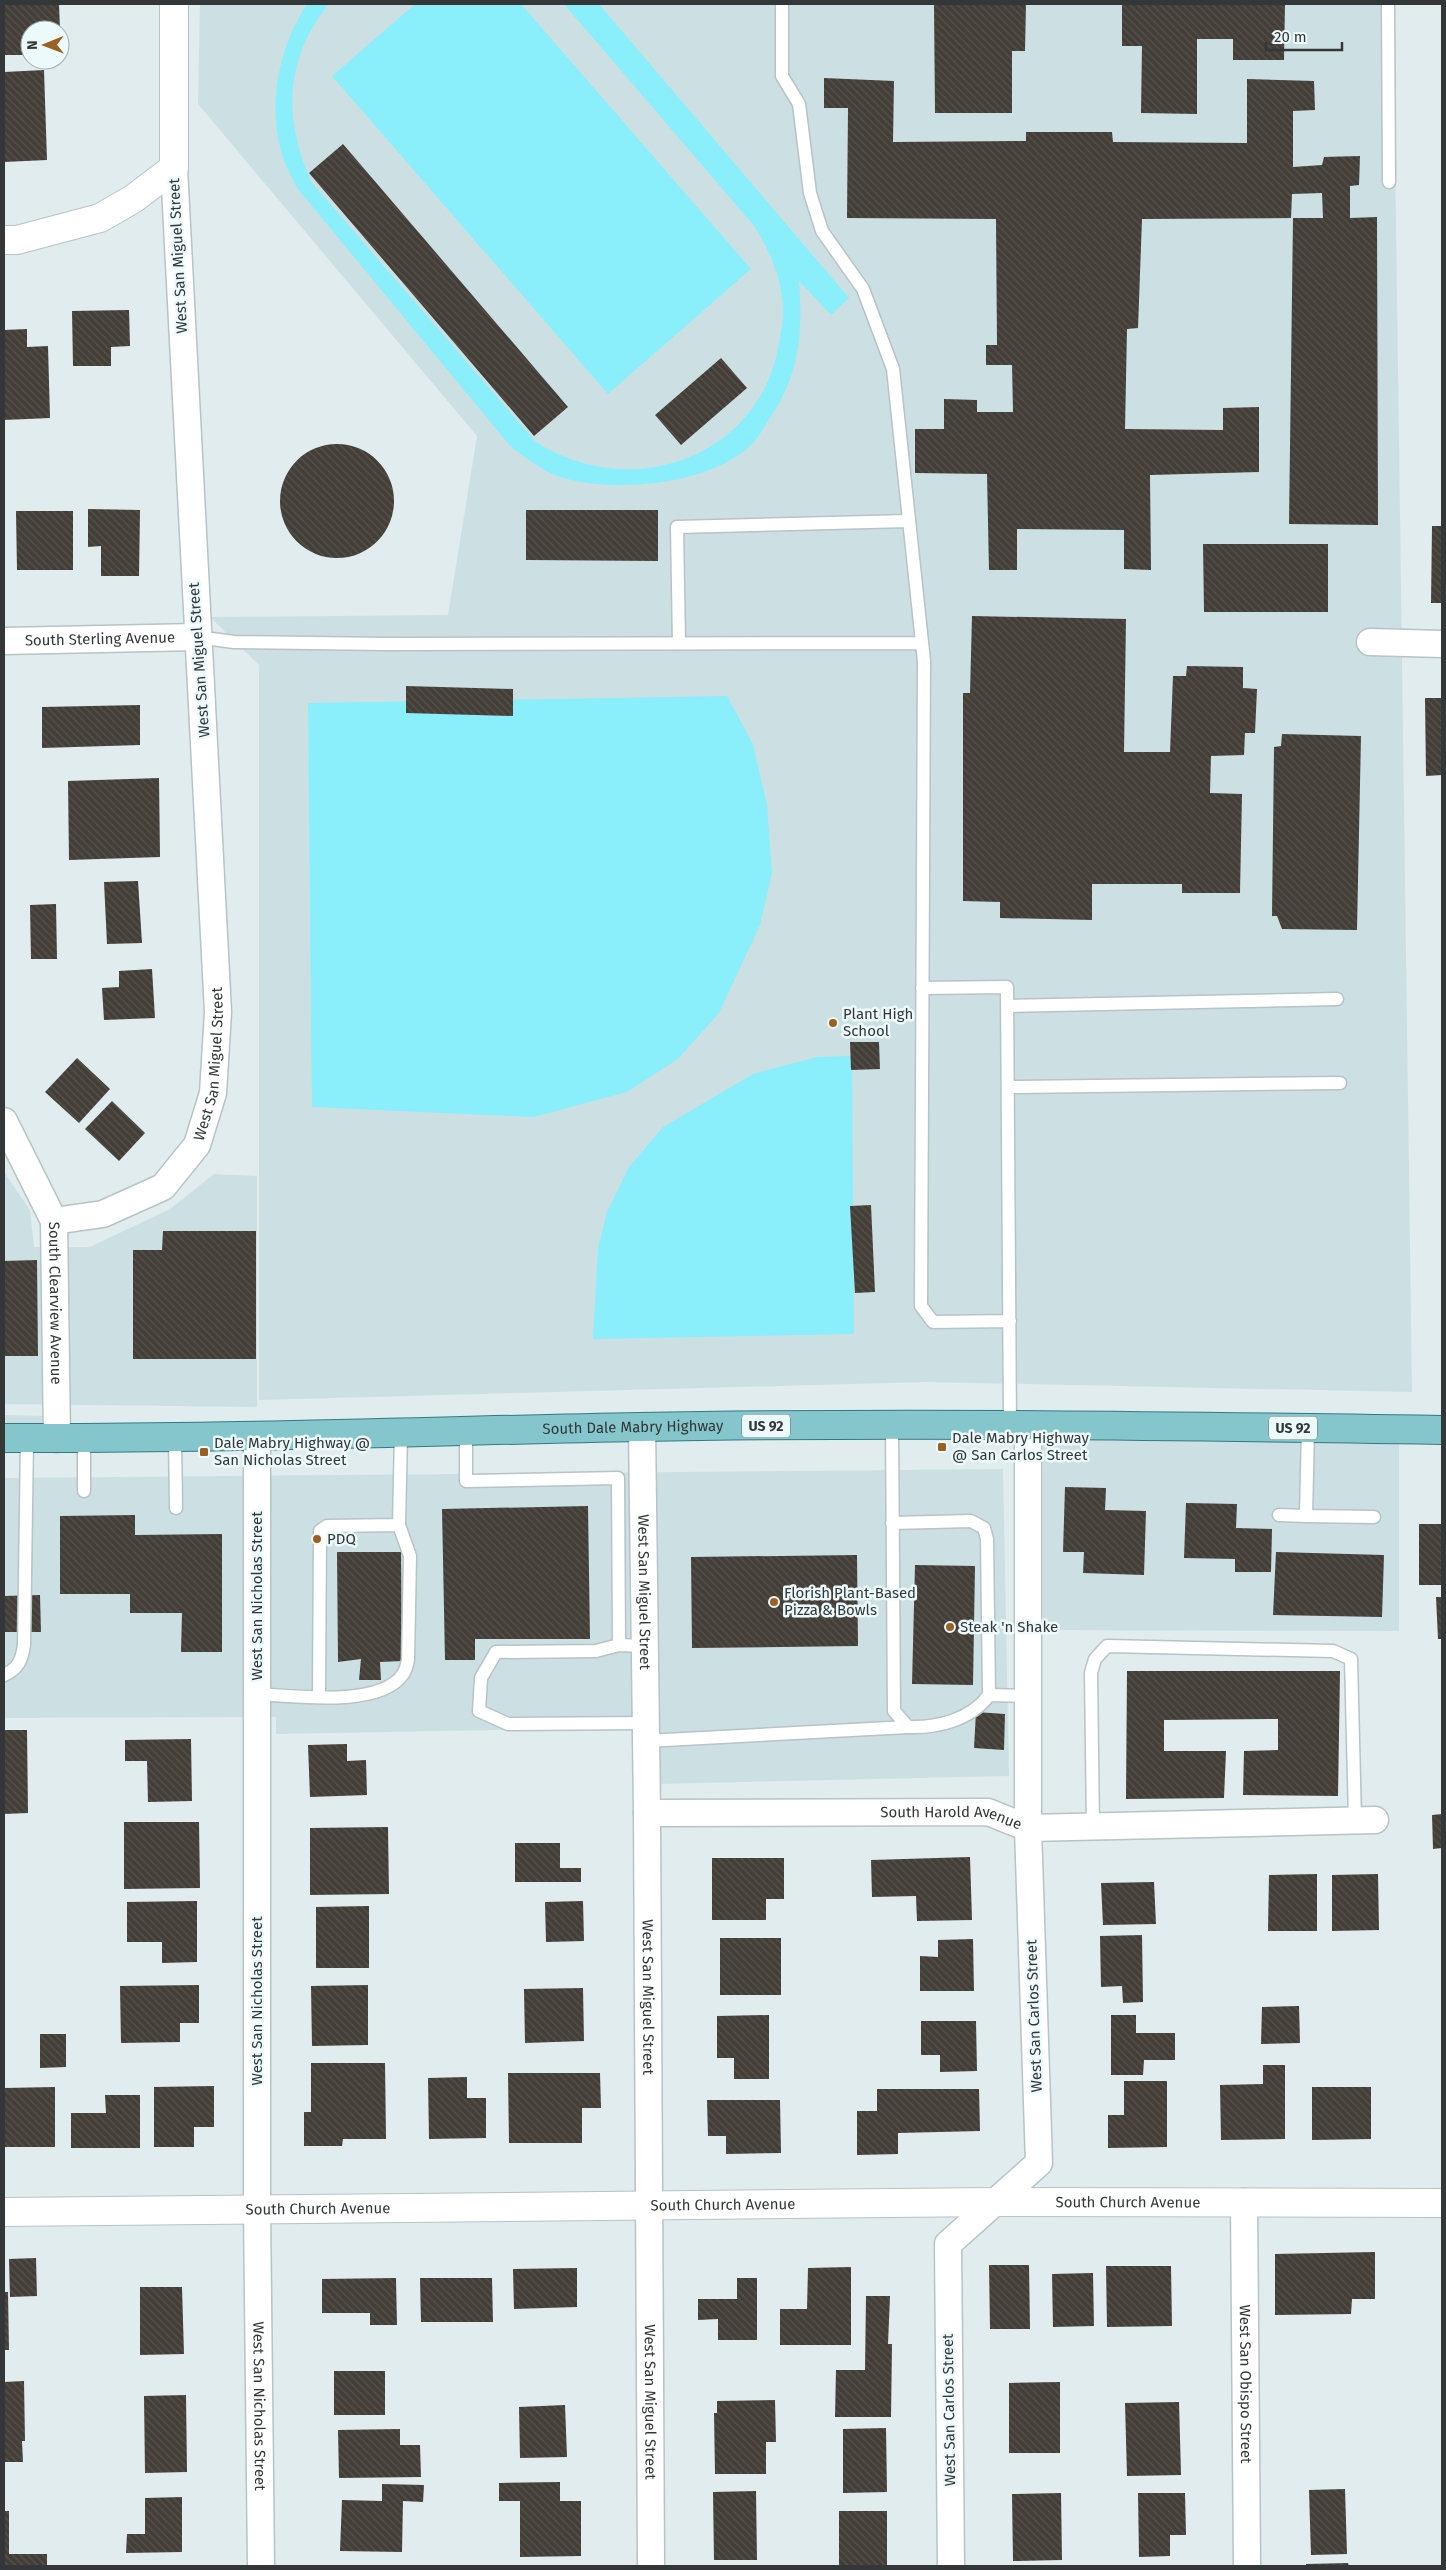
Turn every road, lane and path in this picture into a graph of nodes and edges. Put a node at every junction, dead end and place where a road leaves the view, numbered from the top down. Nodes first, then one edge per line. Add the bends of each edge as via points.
1 (174, 4) edge
2 (782, 4) edge
3 (1388, 4) edge
4 (174, 168) junction
5 (1389, 182) dead end
6 (4, 240) edge
7 (908, 521) junction
8 (197, 637) junction
9 (4, 640) edge
10 (1370, 642) dead end
11 (679, 643) junction
12 (921, 643) junction
13 (1442, 644) edge
14 (922, 988) junction
15 (1337, 998) dead end
16 (1007, 1006) junction
17 (1340, 1082) dead end
18 (1008, 1087) junction
19 (4, 1121) edge
20 (54, 1221) junction
21 (1010, 1321) junction
22 (892, 1425) junction
23 (1019, 1425) junction
24 (642, 1427) junction
25 (1308, 1428) junction
26 (1442, 1430) edge
27 (466, 1431) junction
28 (401, 1433) junction
29 (257, 1436) junction
30 (175, 1437) junction
31 (15, 1438) edge
32 (84, 1438) junction
33 (57, 1439) junction
34 (84, 1491) dead end
35 (176, 1508) dead end
36 (1279, 1515) dead end
37 (1306, 1516) junction
38 (1374, 1517) dead end
39 (892, 1523) junction
40 (399, 1525) junction
41 (632, 1646) junction
42 (4, 1675) edge
43 (257, 1694) junction
44 (989, 1696) junction
45 (1028, 1696) junction
46 (319, 1697) junction
47 (908, 1727) junction
48 (646, 1732) junction
49 (647, 1813) junction
50 (1365, 1820) joint
51 (1093, 1827) junction
52 (1028, 1828) junction
53 (995, 2202) junction
54 (1244, 2202) junction
55 (1442, 2203) edge
56 (650, 2205) junction
57 (257, 2209) junction
58 (4, 2212) edge
59 (261, 2566) edge
60 (651, 2566) edge
61 (951, 2566) edge
62 (1247, 2566) edge

1 - 4 street, West San Miguel Street
2 - 7 lane via 782,76 799,104 810,193 822,231 863,289 893,369
3 - 5 lane
4 - 6 street via 133,199 100,218 17,240
4 - 8 street, West San Miguel Street
7 - 11 lane via 677,527
7 - 12 lane
8 - 9 street, South Sterling Avenue
8 - 11 lane via 234,642
8 - 20 street, West San Miguel Street via 218,1012 214,1093 197,1145 163,1187 104,1214
10 - 13 street
11 - 12 lane
12 - 14 lane via 924,661
14 - 16 lane via 1007,987
14 - 21 lane via 921,1306 933,1322
15 - 16 lane
16 - 18 lane
17 - 18 lane
18 - 21 lane
19 - 20 street, South Clearview Avenue
20 - 33 street, South Clearview Avenue
21 - 23 lane
22 - 23 main road, South Dale Mabry Highway / US 92
22 - 24 main road, South Dale Mabry Highway / US 92
22 - 39 lane
23 - 25 main road, South Dale Mabry Highway / US 92
23 - 45 street, West San Carlos Street
24 - 27 main road, South Dale Mabry Highway / US 92
24 - 41 street, West San Miguel Street
25 - 26 main road, South Dale Mabry Highway / US 92
25 - 37 lane
27 - 28 main road, South Dale Mabry Highway / US 92
27 - 41 lane via 466,1481 618,1478
28 - 29 main road, South Dale Mabry Highway / US 92
28 - 40 lane
29 - 30 main road, South Dale Mabry Highway / US 92
29 - 43 street, West San Nicholas Street
30 - 32 main road, South Dale Mabry Highway / US 92
30 - 35 lane
31 - 33 main road, South Dale Mabry Highway / US 92
31 - 42 lane via 26,1526 23,1650 14,1670
32 - 33 main road, South Dale Mabry Highway / US 92
32 - 34 lane
36 - 37 lane
37 - 38 lane
39 - 44 lane via 971,1521 984,1528 987,1539
39 - 47 lane via 894,1711
40 - 46 lane via 410,1556 408,1660 403,1674 393,1684 368,1694 346,1698
40 - 46 lane via 327,1526 320,1531
41 - 48 street, West San Miguel Street
41 - 48 lane via 596,1651 496,1652 481,1678 479,1711 508,1724
43 - 46 lane
43 - 57 street, West San Nicholas Street
44 - 45 lane
44 - 47 lane via 981,1706 947,1723
45 - 52 street, West San Carlos Street
47 - 48 lane
48 - 49 street, West San Miguel Street
49 - 52 street, South Harold Avenue via 988,1812
49 - 56 street, West San Miguel Street
50 - 51 street, South Harold Avenue
50 - 51 lane via 1351,1659 1333,1651 1107,1646 1094,1659 1091,1673
51 - 52 street, South Harold Avenue
52 - 53 street, West San Carlos Street via 1039,2163
53 - 54 street, South Church Avenue
53 - 56 street, South Church Avenue
53 - 61 street, West San Carlos Street via 948,2244
54 - 55 street, South Church Avenue
54 - 62 street, West San Obispo Street
56 - 57 street, South Church Avenue
56 - 60 street, West San Miguel Street
57 - 58 street, South Church Avenue
57 - 59 street, West San Nicholas Street

